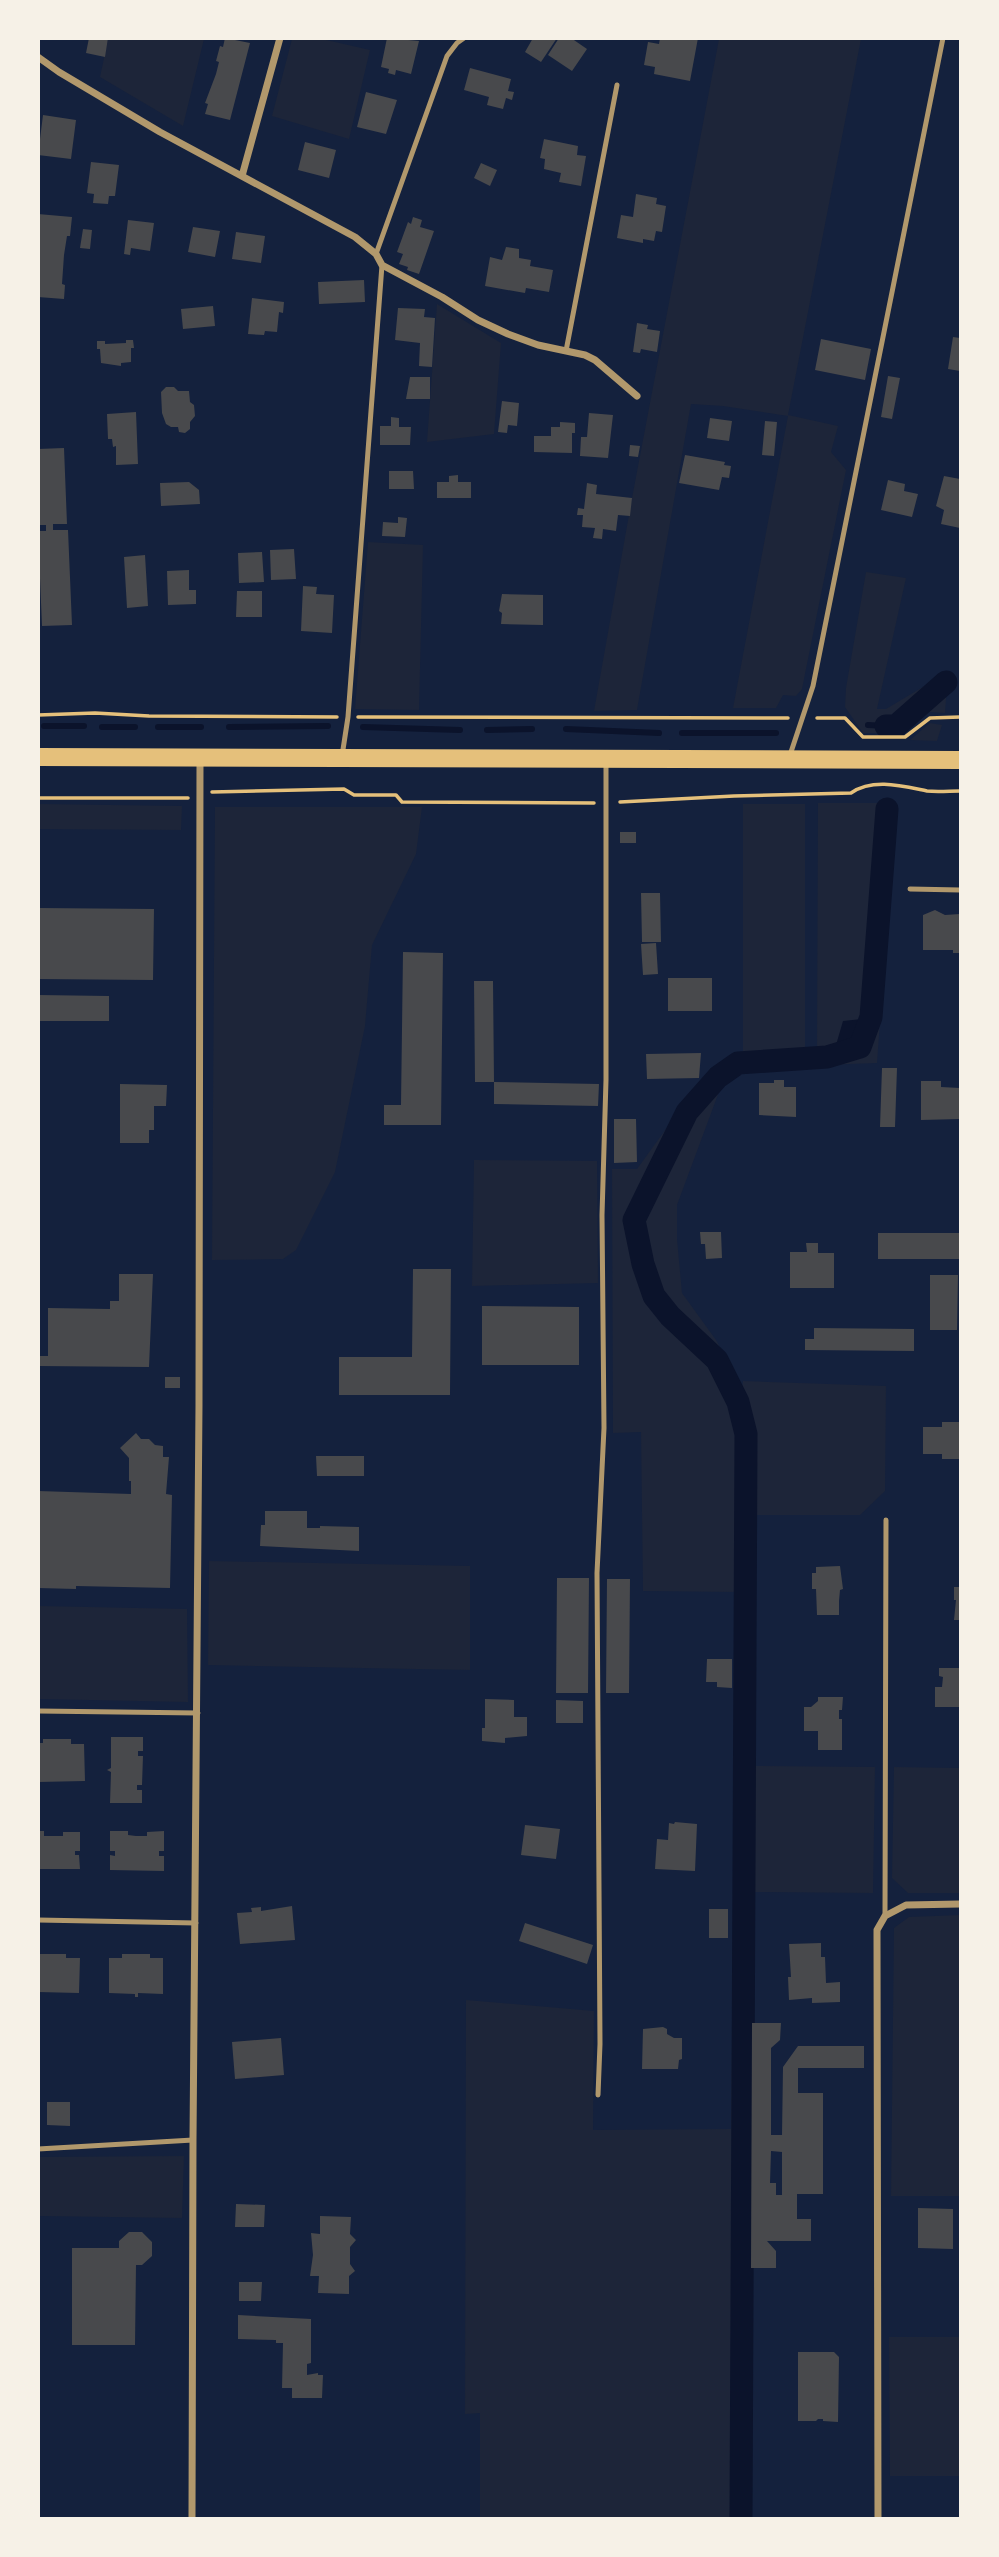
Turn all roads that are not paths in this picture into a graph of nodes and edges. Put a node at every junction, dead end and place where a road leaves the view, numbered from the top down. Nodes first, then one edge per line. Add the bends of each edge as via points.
1 (280, 38) edge
2 (464, 38) edge
3 (943, 38) edge
4 (38, 57) edge
5 (617, 85) dead end
6 (242, 176) junction
7 (376, 254) junction
8 (382, 264) junction
9 (566, 351) junction
10 (637, 396) dead end
11 (38, 757) edge
12 (200, 758) junction
13 (789, 758) junction
14 (342, 759) junction
15 (606, 759) junction
16 (961, 760) edge
17 (910, 889) dead end
18 (961, 890) edge
19 (886, 1520) dead end
20 (38, 1712) edge
21 (198, 1713) junction
22 (961, 1904) edge
23 (885, 1916) junction
24 (38, 1920) edge
25 (196, 1923) junction
26 (598, 2095) dead end
27 (193, 2140) junction
28 (38, 2149) edge
29 (192, 2518) edge
30 (878, 2518) edge

1 - 6 street
2 - 7 lane via 447,56
3 - 13 lane via 813,686
4 - 6 street
5 - 9 lane
6 - 7 street via 355,237
7 - 8 street
8 - 9 street via 498,330
8 - 14 lane
9 - 10 street via 595,360
11 - 12 main road
12 - 14 main road
12 - 21 street
13 - 15 main road
13 - 16 main road
14 - 15 main road
15 - 26 lane via 604,1428 597,1573
17 - 18 lane
19 - 23 lane
20 - 21 lane
21 - 25 street
22 - 23 street via 906,1905
23 - 30 street via 877,1930
24 - 25 lane
25 - 27 street
27 - 28 lane
27 - 29 street

